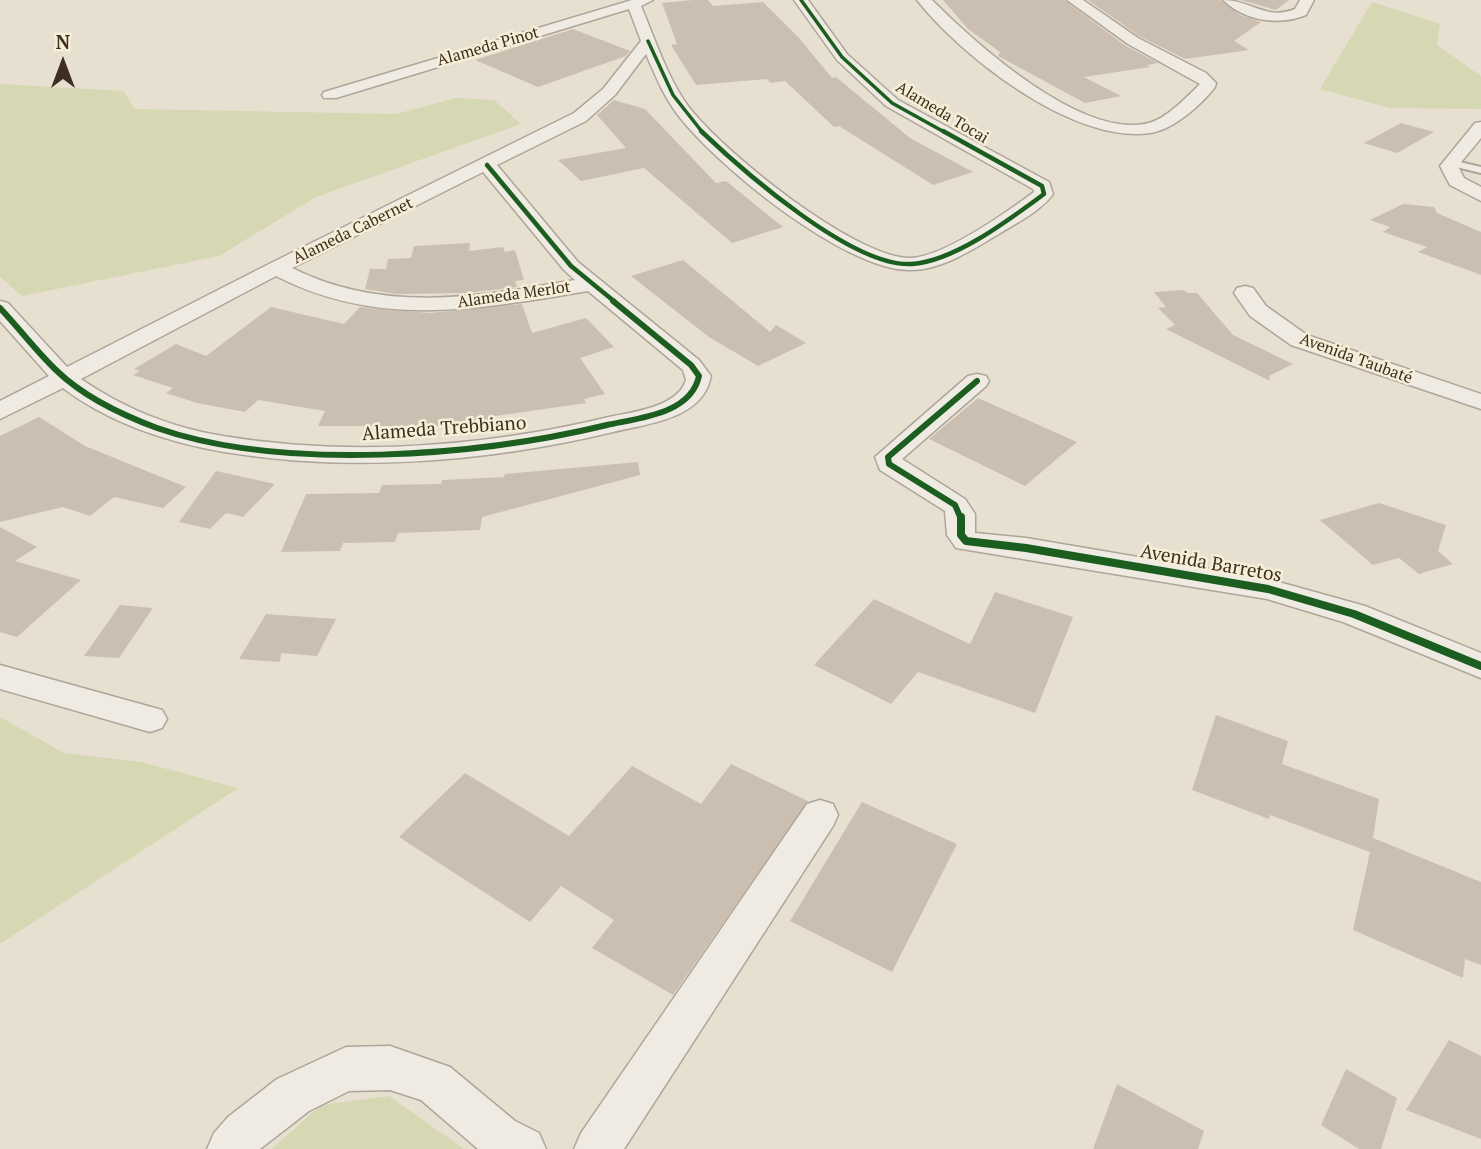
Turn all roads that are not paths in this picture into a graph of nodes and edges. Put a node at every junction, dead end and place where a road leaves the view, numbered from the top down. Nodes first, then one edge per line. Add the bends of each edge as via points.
1 (801, 0) edge
2 (924, 0) edge
3 (1074, 0) edge
4 (1230, 0) edge
5 (1307, 0) edge
6 (640, 2) edge
7 (648, 41) junction
8 (648, 87) dead end
9 (629, 89) dead end
10 (669, 89) junction
11 (608, 92) junction
12 (330, 95) dead end
13 (1481, 127) edge
14 (1451, 163) junction
15 (487, 165) junction
16 (1481, 170) edge
17 (453, 182) junction
18 (503, 187) junction
19 (1481, 195) edge
20 (276, 268) junction
21 (592, 284) junction
22 (1245, 293) dead end
23 (0, 308) edge
24 (65, 379) junction
25 (977, 381) dead end
26 (1481, 402) edge
27 (0, 411) edge
28 (1481, 666) edge
29 (0, 677) edge
30 (150, 719) dead end
31 (820, 815) dead end
32 (230, 1149) edge
33 (523, 1149) edge
34 (597, 1149) edge

1 - 10 street, Alameda Tocai via 842,57 892,103 1042,186 1044,194 946,255 925,263 887,261 830,233 761,183 715,146
2 - 3 street via 994,65 1048,100 1102,125 1138,130 1156,126 1207,87 1200,76 1143,47
4 - 5 street via 1256,14 1280,18 1301,12
6 - 7 street
6 - 12 street, Alameda Pinot
7 - 10 street
7 - 11 street, Alameda Cabernet
8 - 10 street
9 - 11 street
11 - 15 street, Alameda Cabernet via 580,117
13 - 14 street
14 - 16 lane
14 - 19 street via 1450,172 1457,181
15 - 17 street, Alameda Cabernet
15 - 18 street, Alameda Trebbiano
17 - 18 street
17 - 20 street, Alameda Cabernet
18 - 21 street, Alameda Trebbiano
20 - 21 street, Alameda Merlot via 327,294 421,305 475,303
20 - 24 street, Alameda Cabernet
21 - 24 street, Alameda Trebbiano via 691,365 699,376 697,387 687,398 661,411 595,429 492,446 395,452 289,451 221,443 159,428
22 - 26 street, Avenida Taubaté via 1258,311 1299,340
23 - 24 street, Alameda Trebbiano
24 - 27 street, Alameda Cabernet
25 - 28 street, Avenida Barretos via 888,457 889,464 955,505 966,541 1268,589 1354,614
29 - 30 street
31 - 34 street
32 - 33 street via 293,1094 346,1069 390,1068 434,1083 499,1137

